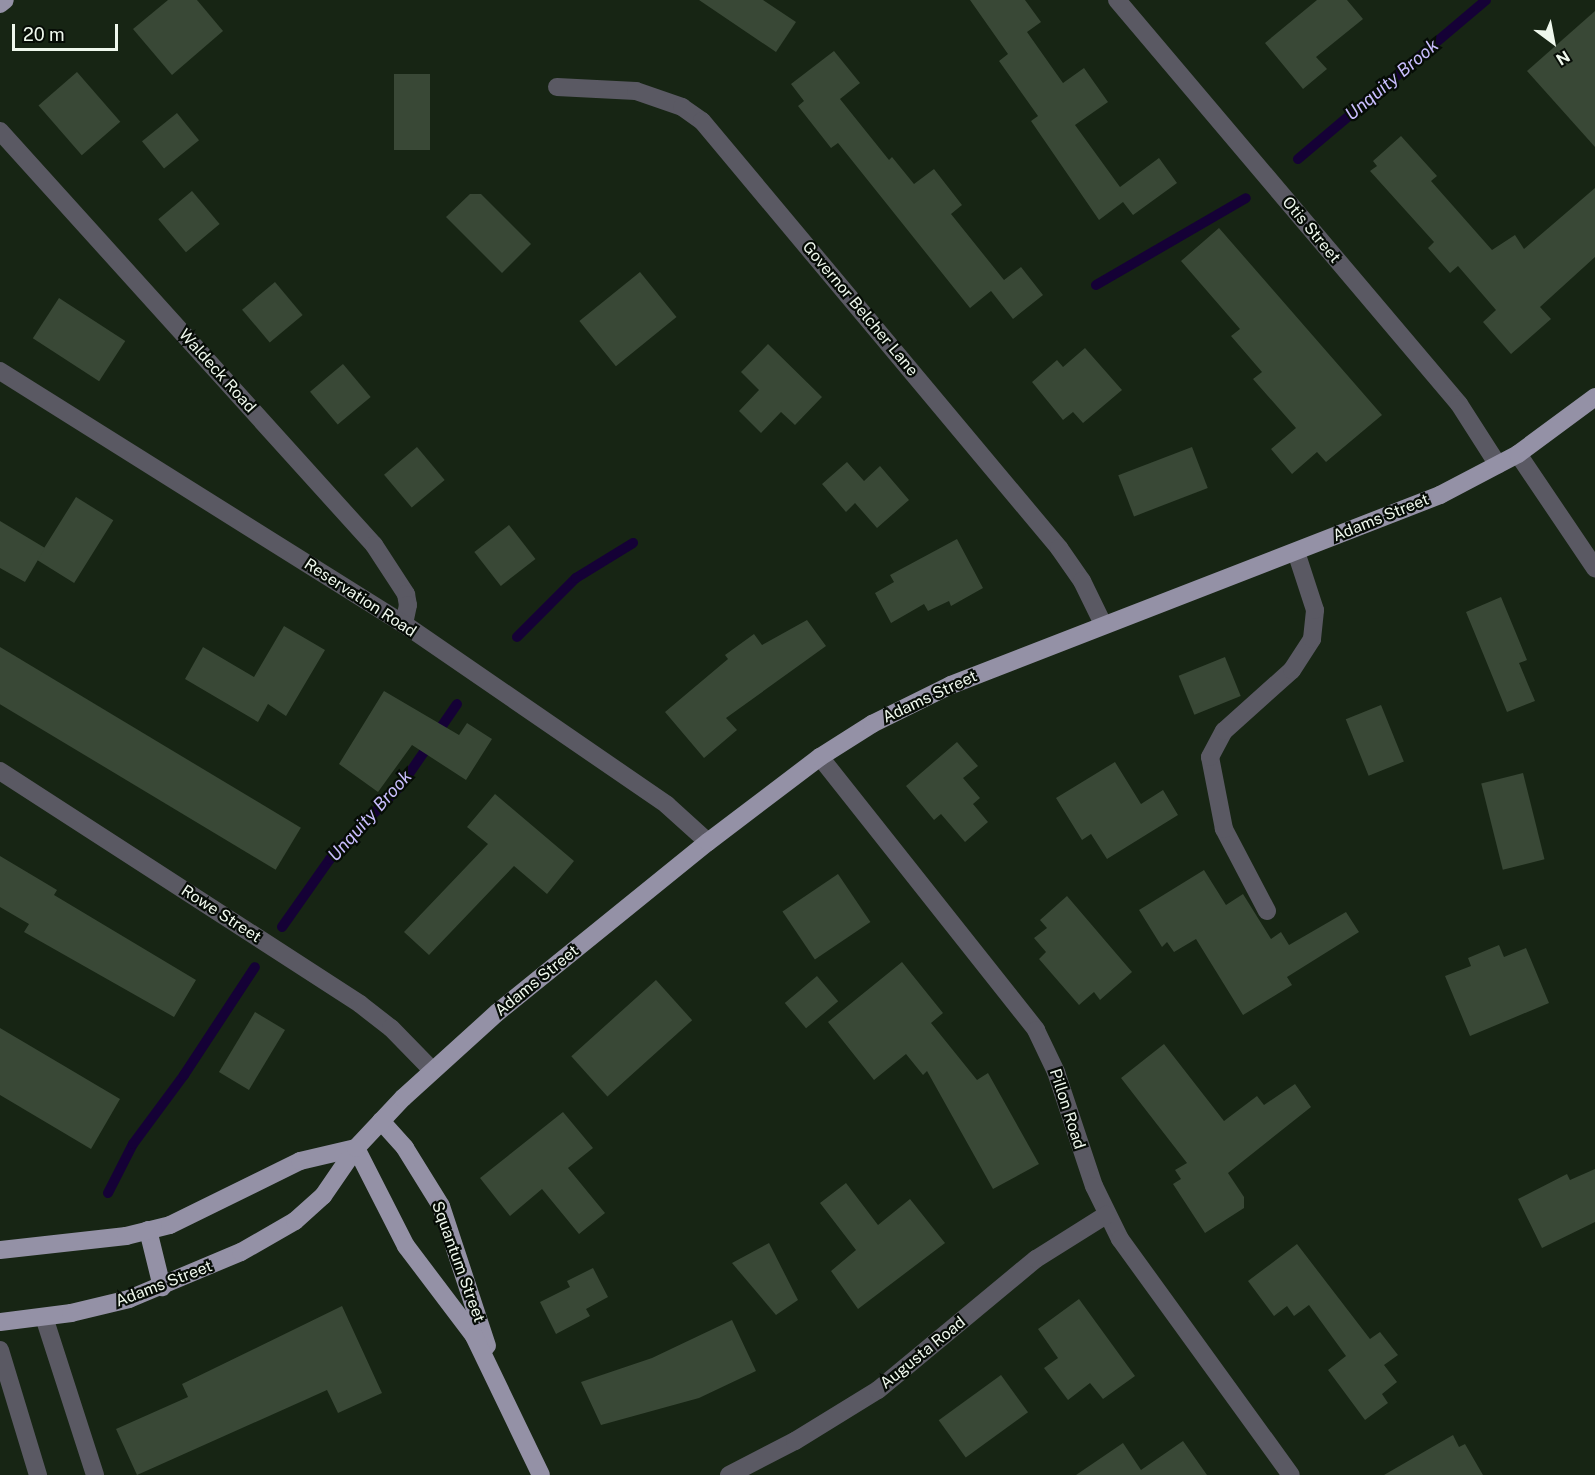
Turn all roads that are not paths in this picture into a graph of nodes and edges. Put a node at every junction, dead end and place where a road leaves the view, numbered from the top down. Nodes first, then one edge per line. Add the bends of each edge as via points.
1 (5, 0) edge
2 (1117, 0) edge
3 (0, 4) edge
4 (556, 87) dead end
5 (0, 131) edge
6 (0, 370) edge
7 (1595, 397) edge
8 (1518, 454) junction
9 (1498, 465) junction
10 (1296, 552) junction
11 (1595, 567) edge
12 (404, 624) junction
13 (1103, 624) junction
14 (820, 757) junction
15 (0, 771) edge
16 (708, 842) junction
17 (1267, 911) dead end
18 (432, 1070) junction
19 (381, 1120) junction
20 (356, 1148) junction
21 (1106, 1215) junction
22 (148, 1230) junction
23 (0, 1250) edge
24 (162, 1287) junction
25 (44, 1317) junction
26 (0, 1322) edge
27 (0, 1350) edge
28 (499, 1382) junction
29 (38, 1475) edge
30 (95, 1475) edge
31 (541, 1475) edge
32 (729, 1475) edge
33 (1291, 1475) edge

1 - 3 main road
2 - 9 street, Otis Street via 1459,404
4 - 13 street, Governor Belcher Lane via 636,91 682,107 702,121 1059,548 1082,581
5 - 12 street, Waldeck Road via 374,545 406,594
6 - 12 street, Reservation Road
7 - 8 main road, Adams Street
8 - 9 main road, Adams Street
8 - 11 street
9 - 10 main road, Adams Street via 1440,495
10 - 13 main road, Adams Street
10 - 17 street via 1315,610 1312,639 1292,670 1224,731 1210,757 1224,829
12 - 16 street, Reservation Road via 667,805
13 - 14 main road, Adams Street via 926,696
14 - 16 main road, Adams Street
14 - 21 street, Pillon Road via 1036,1030 1056,1071
15 - 18 street, Rowe Street via 360,1004 391,1028
16 - 18 main road, Adams Street
18 - 19 main road, Adams Street
19 - 20 main road, Adams Street
19 - 28 main road, Squantum Street via 405,1148 441,1206
20 - 22 main road via 300,1161 202,1212
20 - 24 main road, Adams Street via 323,1196 295,1221 241,1252
20 - 28 main road, Squantum Street via 396,1230 474,1336
21 - 32 street, Augusta Road via 1036,1259 878,1390 822,1426
21 - 33 street, Pillon Road via 1136,1265
22 - 23 main road
22 - 24 main road
24 - 25 main road, Adams Street via 100,1307
25 - 26 main road, Adams Street
25 - 30 street
27 - 29 street
28 - 31 main road, Squantum Street

